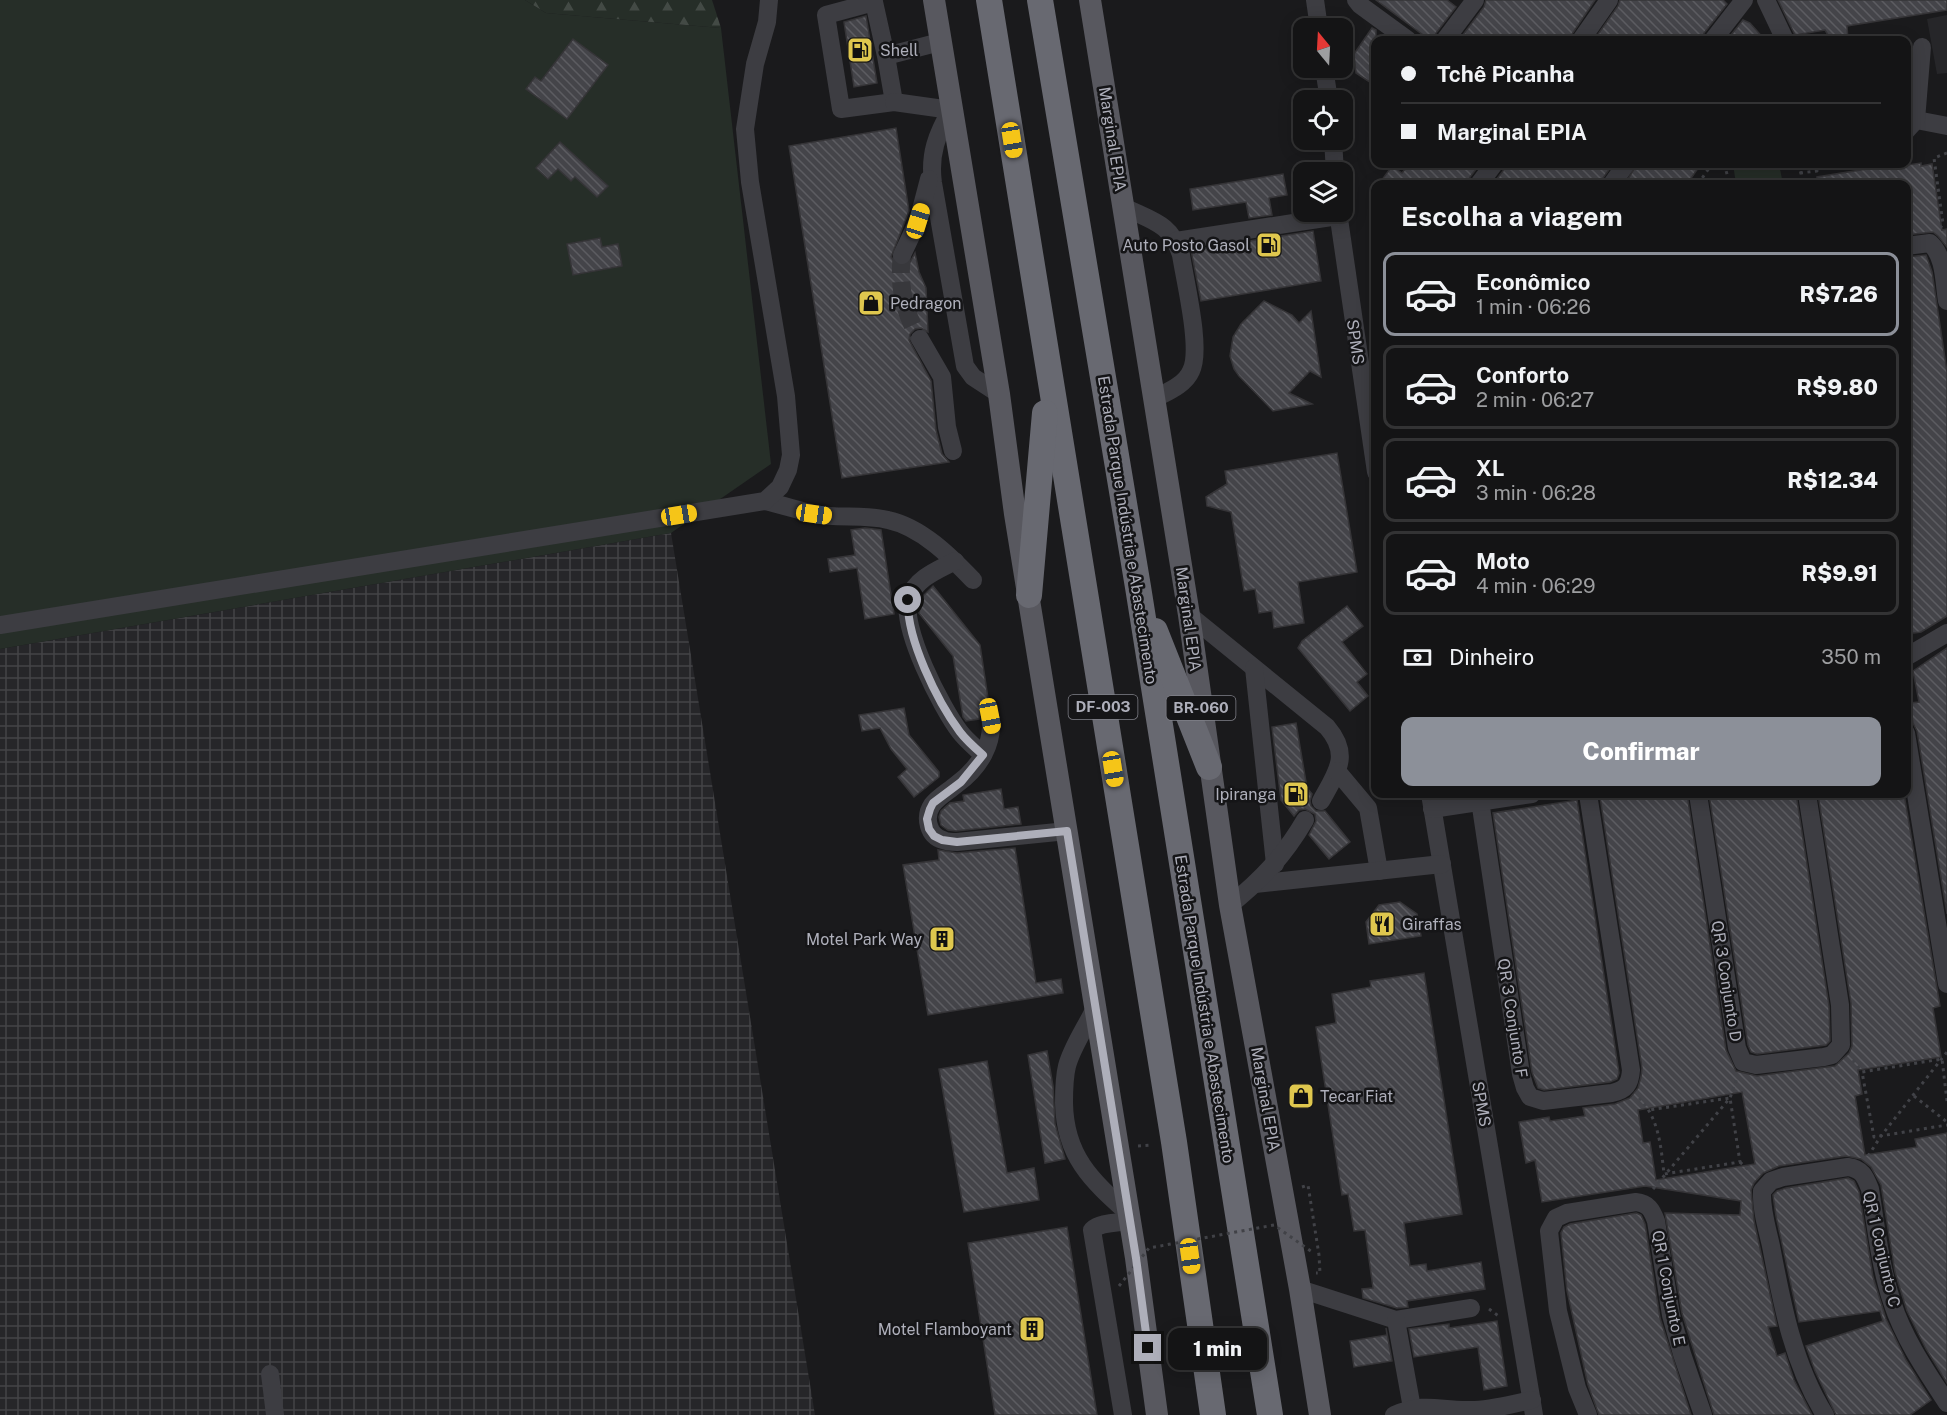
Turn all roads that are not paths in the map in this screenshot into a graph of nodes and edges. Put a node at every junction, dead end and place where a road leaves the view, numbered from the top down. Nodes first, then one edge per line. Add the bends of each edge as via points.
1 (770, 0) edge
2 (781, 0) edge
3 (989, 0) edge
4 (1040, 0) edge
5 (1090, 0) edge
6 (1315, 0) edge
7 (1356, 0) edge
8 (1475, 0) edge
9 (1609, 0) edge
10 (1744, 0) edge
11 (1766, 0) edge
12 (932, 6) edge
13 (1318, 18) edge
14 (767, 22) junction
15 (1403, 36) edge
16 (1448, 36) edge
17 (1584, 36) edge
18 (1716, 36) edge
19 (1783, 36) edge
20 (940, 42) junction
21 (1922, 47) dead end
22 (886, 56) junction
23 (894, 102) junction
24 (951, 110) junction
25 (1911, 117) edge
26 (1911, 123) edge
27 (1947, 126) edge
28 (931, 168) junction
29 (1124, 207) junction
30 (1293, 222) edge
31 (1339, 222) edge
32 (1176, 241) junction
33 (1911, 245) edge
34 (902, 255) tunnel mouth
35 (1947, 301) edge
36 (920, 339) tunnel mouth
37 (968, 371) junction
38 (940, 372) junction
39 (1048, 374) junction
40 (999, 394) junction
41 (1154, 399) junction
42 (1371, 432) edge
43 (953, 451) dead end
44 (765, 501) junction
45 (955, 561) junction
46 (973, 580) dead end
47 (1138, 587) junction
48 (1029, 595) junction
49 (1189, 615) junction
50 (0, 625) edge
51 (1947, 633) edge
52 (1911, 654) edge
53 (1254, 668) junction
54 (990, 716) dead end
55 (983, 755) junction
56 (1911, 764) edge
57 (1209, 767) junction
58 (1337, 771) junction
59 (1468, 798) edge
60 (1480, 798) edge
61 (1589, 798) edge
62 (1699, 798) edge
63 (1808, 798) edge
64 (1321, 801) dead end
65 (1431, 801) edge
66 (1305, 820) dead end
67 (1067, 831) junction
68 (1275, 864) junction
69 (1442, 864) junction
70 (1379, 871) junction
71 (1255, 884) junction
72 (1230, 905) junction
73 (1947, 984) edge
74 (1095, 1008) junction
75 (1128, 1217) junction
76 (1300, 1289) junction
77 (1472, 1308) dead end
78 (1396, 1320) junction
79 (270, 1374) dead end
80 (1947, 1403) edge
81 (1533, 1407) edge
82 (1412, 1408) junction
83 (1947, 1408) edge
84 (1468, 1413) edge
85 (275, 1415) edge
86 (1123, 1415) edge
87 (1157, 1415) edge
88 (1213, 1415) edge
89 (1270, 1415) edge
90 (1320, 1415) edge
91 (1394, 1415) edge
92 (1587, 1415) edge
93 (1703, 1415) edge
94 (1825, 1415) edge
95 (1939, 1415) edge

1 - 14 street
2 - 14 street
3 - 39 highway, DF-003
4 - 47 highway, Estrada Parque Indústria e Abastecimento / DF-003
5 - 29 main road, Marginal EPIA / BR-060
6 - 13 street
7 - 15 street
8 - 16 street
9 - 17 street
10 - 18 street
11 - 19 street
12 - 20 main road
14 - 44 street via 755,64 745,129 750,182 786,396 791,455 780,487
20 - 22 street
20 - 24 main road
21 - 25 street
22 - 23 street
22 - 23 street via 874,2 826,15 842,109
23 - 24 street
24 - 28 street via 938,132
24 - 40 main road
26 - 27 street
28 - 34 street via 918,221
28 - 37 street
29 - 32 street via 1166,227
29 - 41 main road, Marginal EPIA / BR-060
30 - 32 street
31 - 42 street, SPMS
32 - 41 street via 1196,356 1182,383
33 - 35 street via 1930,243 1935,248 1940,256
36 - 38 street
37 - 38 street
37 - 40 street
38 - 43 street
39 - 48 highway
39 - 88 highway, DF-003 via 1174,1142
40 - 48 main road
41 - 49 main road, Marginal EPIA / BR-060
44 - 45 street via 814,514 888,520 914,531
44 - 50 street
45 - 46 street
45 - 55 street via 924,578 908,600 908,612 912,636 943,705 960,733
47 - 57 highway
47 - 89 highway, Estrada Parque Indústria e Abastecimento / DF-003
48 - 67 main road
49 - 53 street
49 - 57 main road, Marginal EPIA / BR-060
51 - 52 street
53 - 58 street via 1335,736 1341,760
53 - 68 street
54 - 55 street via 991,740
55 - 67 street via 961,782 933,803 927,819 934,836 957,842
56 - 73 street
57 - 72 main road, Marginal EPIA / BR-060
58 - 64 street
58 - 70 street via 1368,808
59 - 65 street
60 - 61 street, QR 3 Conjunto F via 1525,1088 1530,1097 1543,1101 1612,1094 1630,1081
62 - 63 street, QR 3 Conjunto D via 1737,1048 1743,1062 1756,1065 1824,1057 1841,1045 1840,1005
65 - 69 street, SPMS
66 - 68 street
67 - 74 main road
68 - 71 street
69 - 70 street
69 - 81 street, SPMS
70 - 71 street
71 - 72 street
72 - 76 main road, Marginal EPIA / BR-060
74 - 75 main road
74 - 75 street via 1067,1065 1064,1115 1071,1146 1081,1165
75 - 86 street via 1092,1230
75 - 87 main road
76 - 78 street
76 - 90 main road, Marginal EPIA / BR-060
77 - 78 street
78 - 82 street
79 - 85 street
80 - 94 street, QR 1 Conjunto C via 1920,1361 1895,1309 1865,1176 1848,1167 1783,1177 1771,1181 1762,1191 1794,1349
81 - 84 street
82 - 84 street via 1433,1406
82 - 91 street
83 - 95 street
92 - 93 street, QR 1 Conjunto E via 1576,1388 1558,1311 1548,1231 1556,1218 1567,1213 1636,1202 1652,1211 1656,1221 1671,1315

